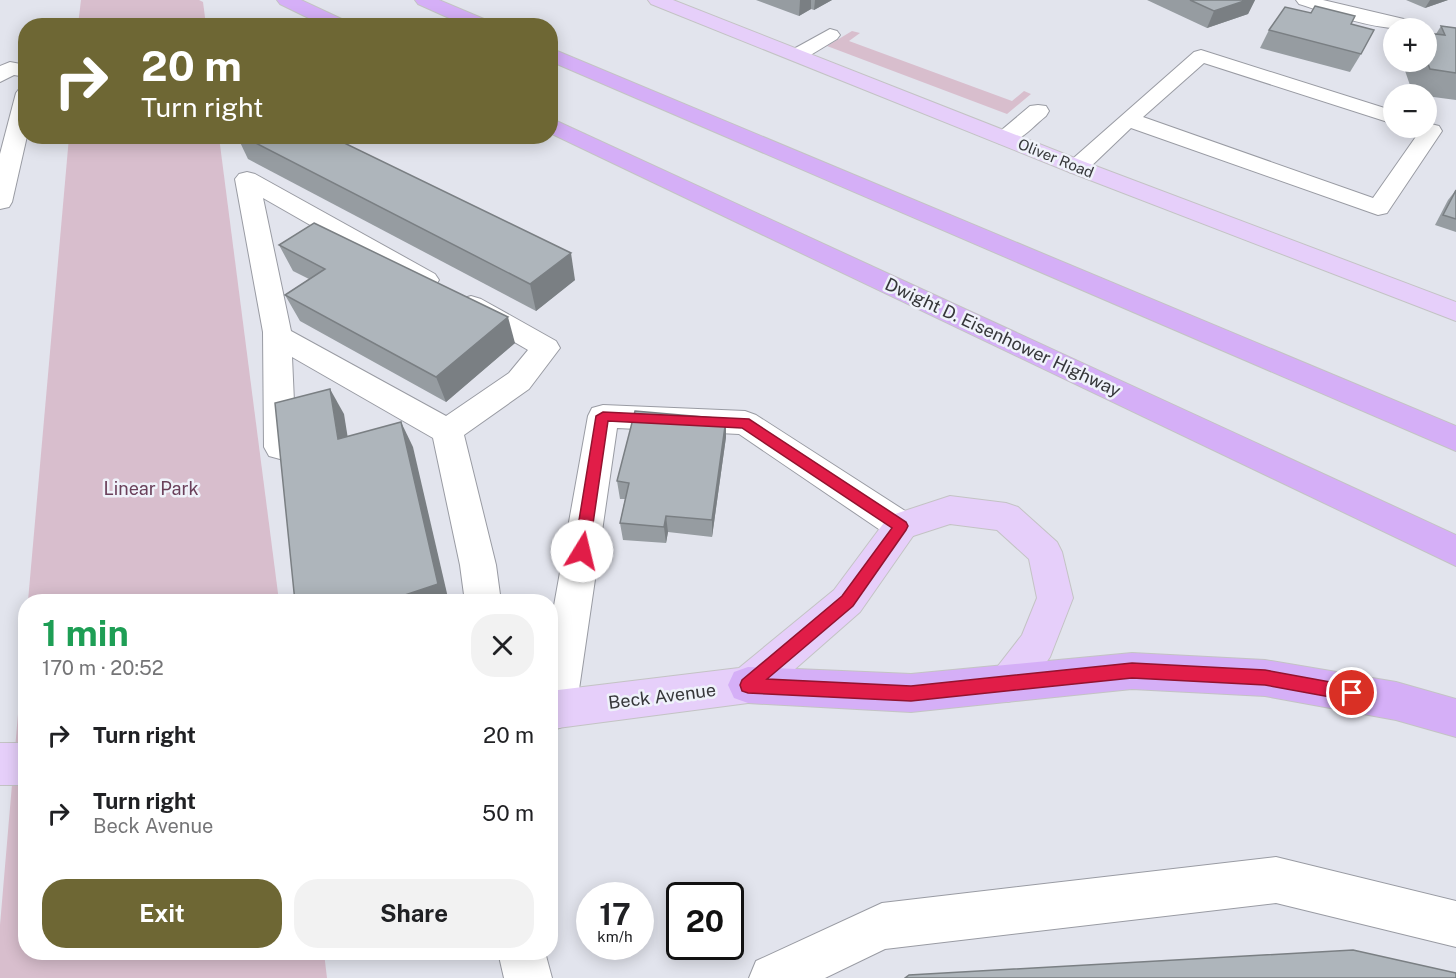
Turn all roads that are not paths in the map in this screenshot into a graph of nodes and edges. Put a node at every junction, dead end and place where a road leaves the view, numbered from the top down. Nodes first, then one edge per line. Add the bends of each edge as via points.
1 (286, 0) edge
2 (424, 0) edge
3 (657, 0) edge
4 (1305, 0) edge
5 (324, 18) edge
6 (466, 18) edge
7 (1383, 20) edge
8 (830, 35) dead end
9 (797, 55) junction
10 (558, 57) edge
11 (18, 70) edge
12 (0, 76) edge
13 (1038, 111) dead end
14 (1383, 114) edge
15 (1128, 119) junction
16 (18, 125) edge
17 (558, 128) edge
18 (1006, 138) junction
19 (1429, 138) edge
20 (1077, 167) junction
21 (2, 188) edge
22 (1456, 312) edge
23 (277, 332) junction
24 (447, 431) junction
25 (1456, 439) edge
26 (283, 472) edge
27 (901, 526) junction
28 (1456, 551) edge
29 (482, 594) edge
30 (558, 681) edge
31 (1008, 684) junction
32 (748, 685) junction
33 (558, 709) edge
34 (1456, 718) edge
35 (0, 764) edge
36 (18, 764) edge
37 (1456, 924) edge
38 (523, 960) edge
39 (528, 978) edge
40 (773, 978) edge

1 - 5 highway
2 - 6 highway
3 - 9 main road, Oliver Road
4 - 7 street
8 - 9 street
9 - 18 main road, Oliver Road
10 - 25 highway
11 - 12 street via 10,68
13 - 18 street
14 - 15 street via 1201,56
15 - 19 street via 1378,208
15 - 20 street
16 - 21 street
17 - 28 highway, Dwight D. Eisenhower Highway
18 - 20 main road, Oliver Road
20 - 22 main road, Oliver Road
23 - 24 street
23 - 24 street via 247,179 546,348 519,381
23 - 26 street
24 - 29 street
27 - 30 street via 745,423 603,416
27 - 31 main road via 950,510 1006,517 1045,552 1055,598 1037,645
27 - 32 main road via 848,601
31 - 32 highway via 911,693
31 - 34 highway via 1132,671 1265,678 1396,701
32 - 33 main road, Beck Avenue
35 - 36 main road
37 - 40 street via 1276,880 882,926
38 - 39 street

